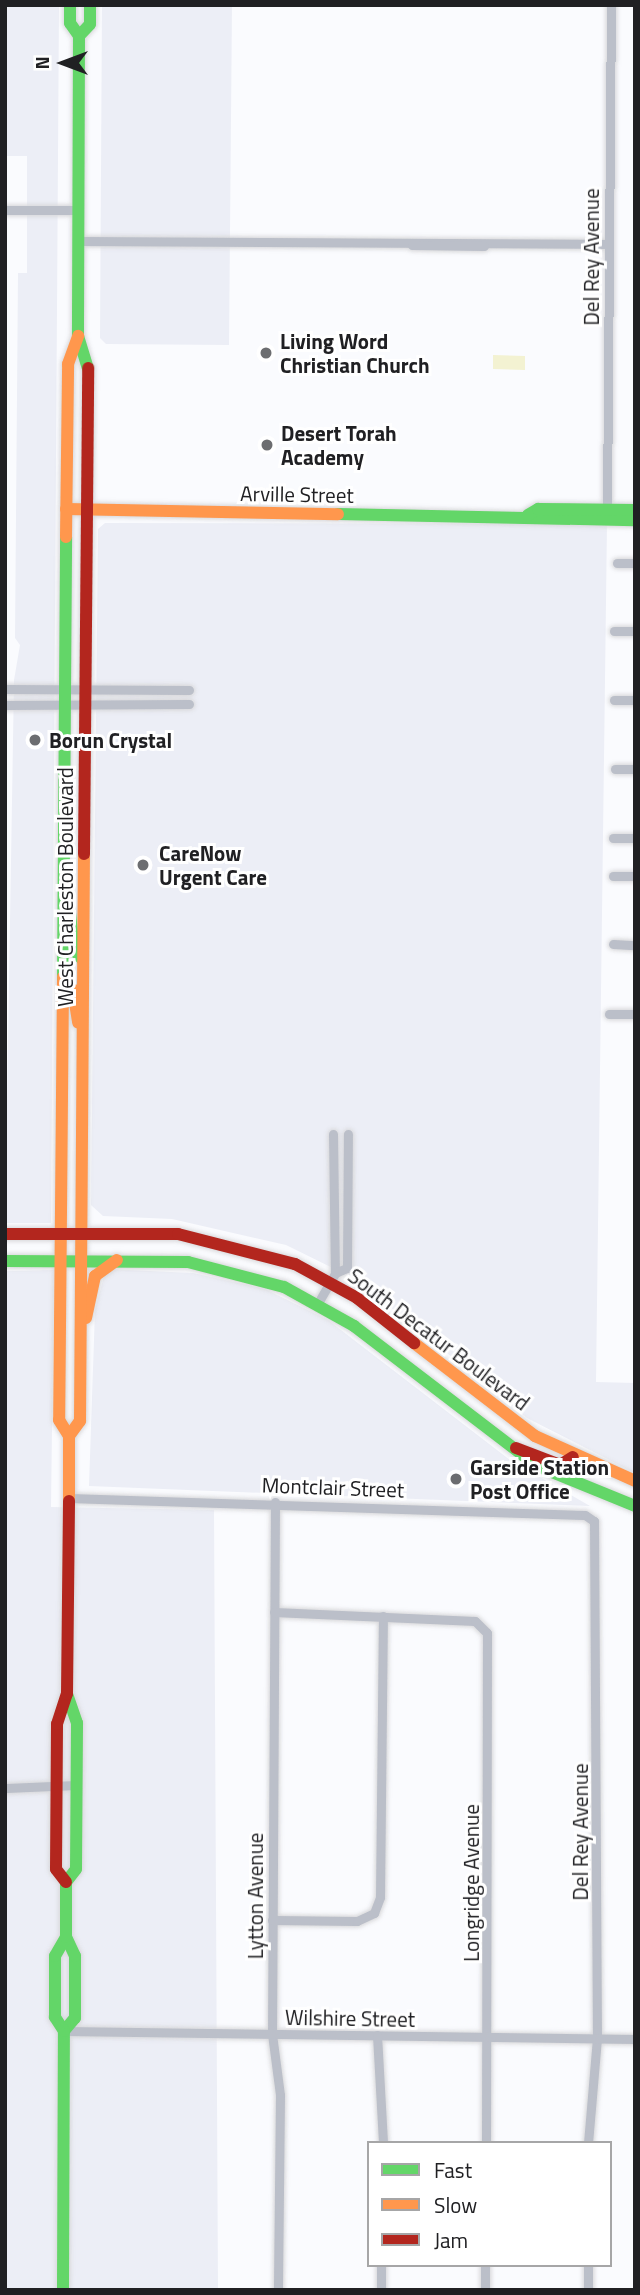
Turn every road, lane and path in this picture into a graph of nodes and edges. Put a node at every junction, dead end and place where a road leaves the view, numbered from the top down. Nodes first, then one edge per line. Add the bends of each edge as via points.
1 (70, 5) edge
2 (90, 5) edge
3 (611, 5) edge
4 (79, 36) junction
5 (5, 210) edge
6 (78, 210) junction
7 (78, 241) junction
8 (609, 244) junction
9 (78, 336) junction
10 (66, 509) junction
11 (557, 509) junction
12 (87, 510) junction
13 (607, 510) junction
14 (635, 510) edge
15 (527, 515) junction
16 (566, 520) junction
17 (617, 520) junction
18 (635, 520) edge
19 (617, 563) dead end
20 (635, 563) edge
21 (614, 631) dead end
22 (635, 631) edge
23 (75, 689) junction
24 (5, 690) edge
25 (189, 690) dead end
26 (614, 700) dead end
27 (635, 700) edge
28 (75, 704) junction
29 (189, 704) dead end
30 (5, 705) edge
31 (615, 769) dead end
32 (635, 769) edge
33 (613, 838) dead end
34 (635, 838) edge
35 (63, 867) junction
36 (613, 876) dead end
37 (635, 876) edge
38 (613, 944) dead end
39 (635, 944) edge
40 (83, 960) junction
41 (63, 977) junction
42 (609, 1014) dead end
43 (635, 1014) edge
44 (83, 1043) junction
45 (332, 1134) dead end
46 (348, 1134) dead end
47 (61, 1233) junction
48 (82, 1233) junction
49 (5, 1234) edge
50 (118, 1259) junction
51 (60, 1260) junction
52 (82, 1260) junction
53 (5, 1261) edge
54 (332, 1277) junction
55 (318, 1303) junction
56 (81, 1330) junction
57 (69, 1436) junction
58 (508, 1447) junction
59 (573, 1457) junction
60 (635, 1481) edge
61 (69, 1498) junction
62 (275, 1503) junction
63 (635, 1506) edge
64 (594, 1521) joint
65 (274, 1612) junction
66 (383, 1616) junction
67 (67, 1694) junction
68 (77, 1785) junction
69 (57, 1787) junction
70 (5, 1788) edge
71 (66, 1882) junction
72 (272, 1920) junction
73 (66, 1937) junction
74 (64, 2031) junction
75 (272, 2034) junction
76 (377, 2035) junction
77 (487, 2037) junction
78 (597, 2038) junction
79 (635, 2039) edge
80 (383, 2141) edge
81 (486, 2141) edge
82 (588, 2141) edge
83 (381, 2267) edge
84 (485, 2267) edge
85 (588, 2267) edge
86 (63, 2290) edge
87 (278, 2290) edge
88 (381, 2290) edge
89 (485, 2290) edge
90 (588, 2290) edge

1 - 4 main road, West Charleston Boulevard via 70,23
2 - 4 main road, West Charleston Boulevard via 90,24
3 - 8 street, Del Rey Avenue
4 - 6 main road, West Charleston Boulevard
5 - 6 street
6 - 7 main road, West Charleston Boulevard
7 - 8 street
7 - 9 main road, West Charleston Boulevard
8 - 13 street, Del Rey Avenue
9 - 10 main road, West Charleston Boulevard via 68,364
9 - 12 main road, West Charleston Boulevard via 88,364
10 - 12 main road, Arville Street
10 - 23 main road, West Charleston Boulevard
11 - 13 main road, Arville Street
11 - 15 main road, Arville Street
11 - 16 main road
12 - 15 main road, Arville Street
12 - 23 main road, West Charleston Boulevard
13 - 14 main road, Arville Street
13 - 17 main road
15 - 16 main road, Arville Street
16 - 17 main road, Arville Street
17 - 18 main road, Arville Street
19 - 20 street
21 - 22 street
23 - 24 street
23 - 25 street
23 - 28 main road, West Charleston Boulevard
23 - 28 main road, West Charleston Boulevard
26 - 27 street
28 - 29 street
28 - 30 street
28 - 35 main road, West Charleston Boulevard
28 - 40 main road, West Charleston Boulevard
31 - 32 street
33 - 34 street
35 - 40 main road via 74,950
35 - 41 main road, West Charleston Boulevard
36 - 37 street
38 - 39 street
40 - 44 main road, West Charleston Boulevard
41 - 44 main road via 73,990
41 - 47 main road, West Charleston Boulevard
42 - 43 street
44 - 48 main road, West Charleston Boulevard
45 - 54 street
46 - 54 street via 347,1268
47 - 48 main road, South Decatur Boulevard
47 - 49 main road, South Decatur Boulevard
47 - 51 main road, West Charleston Boulevard
48 - 52 main road, West Charleston Boulevard
48 - 54 main road, South Decatur Boulevard via 214,1239
50 - 52 main road, South Decatur Boulevard
50 - 55 main road, South Decatur Boulevard via 224,1268
50 - 56 main road via 95,1276
51 - 52 main road, South Decatur Boulevard
51 - 53 main road, South Decatur Boulevard
51 - 57 main road, West Charleston Boulevard via 59,1420
52 - 56 main road, West Charleston Boulevard
54 - 55 street
54 - 59 main road, South Decatur Boulevard via 516,1422
55 - 58 main road, South Decatur Boulevard
56 - 57 main road, West Charleston Boulevard via 80,1421
57 - 61 main road, West Charleston Boulevard
58 - 59 main road via 560,1465
58 - 63 main road, South Decatur Boulevard via 563,1480
59 - 60 main road, South Decatur Boulevard
61 - 62 street, Montclair Street
61 - 67 main road, West Charleston Boulevard
62 - 64 street, Montclair Street via 585,1515
62 - 65 street, Lytton Avenue
64 - 78 street, Del Rey Avenue
65 - 66 street
65 - 72 street, Lytton Avenue
66 - 72 street via 380,1897 374,1913 357,1921
66 - 77 street, Longridge Avenue via 482,1625 490,1644
67 - 68 main road, West Charleston Boulevard via 77,1723
67 - 69 main road, West Charleston Boulevard via 57,1724
68 - 69 street
68 - 71 main road, West Charleston Boulevard via 76,1869
69 - 70 street
69 - 71 main road, West Charleston Boulevard via 56,1869
71 - 73 main road, West Charleston Boulevard
72 - 75 street, Lytton Avenue
73 - 74 main road, West Charleston Boulevard via 55,1968 55,2017
73 - 74 main road, West Charleston Boulevard via 75,1956 75,2018
74 - 75 street, Wilshire Street
74 - 86 main road, West Charleston Boulevard
75 - 76 street, Wilshire Street
75 - 87 street, Lytton Avenue via 280,2095
76 - 77 street, Wilshire Street
76 - 80 street
77 - 78 street, Wilshire Street
77 - 81 street, Longridge Avenue
78 - 79 street, Wilshire Street
78 - 82 street, Del Rey Avenue
83 - 88 street
84 - 89 street
85 - 90 street

